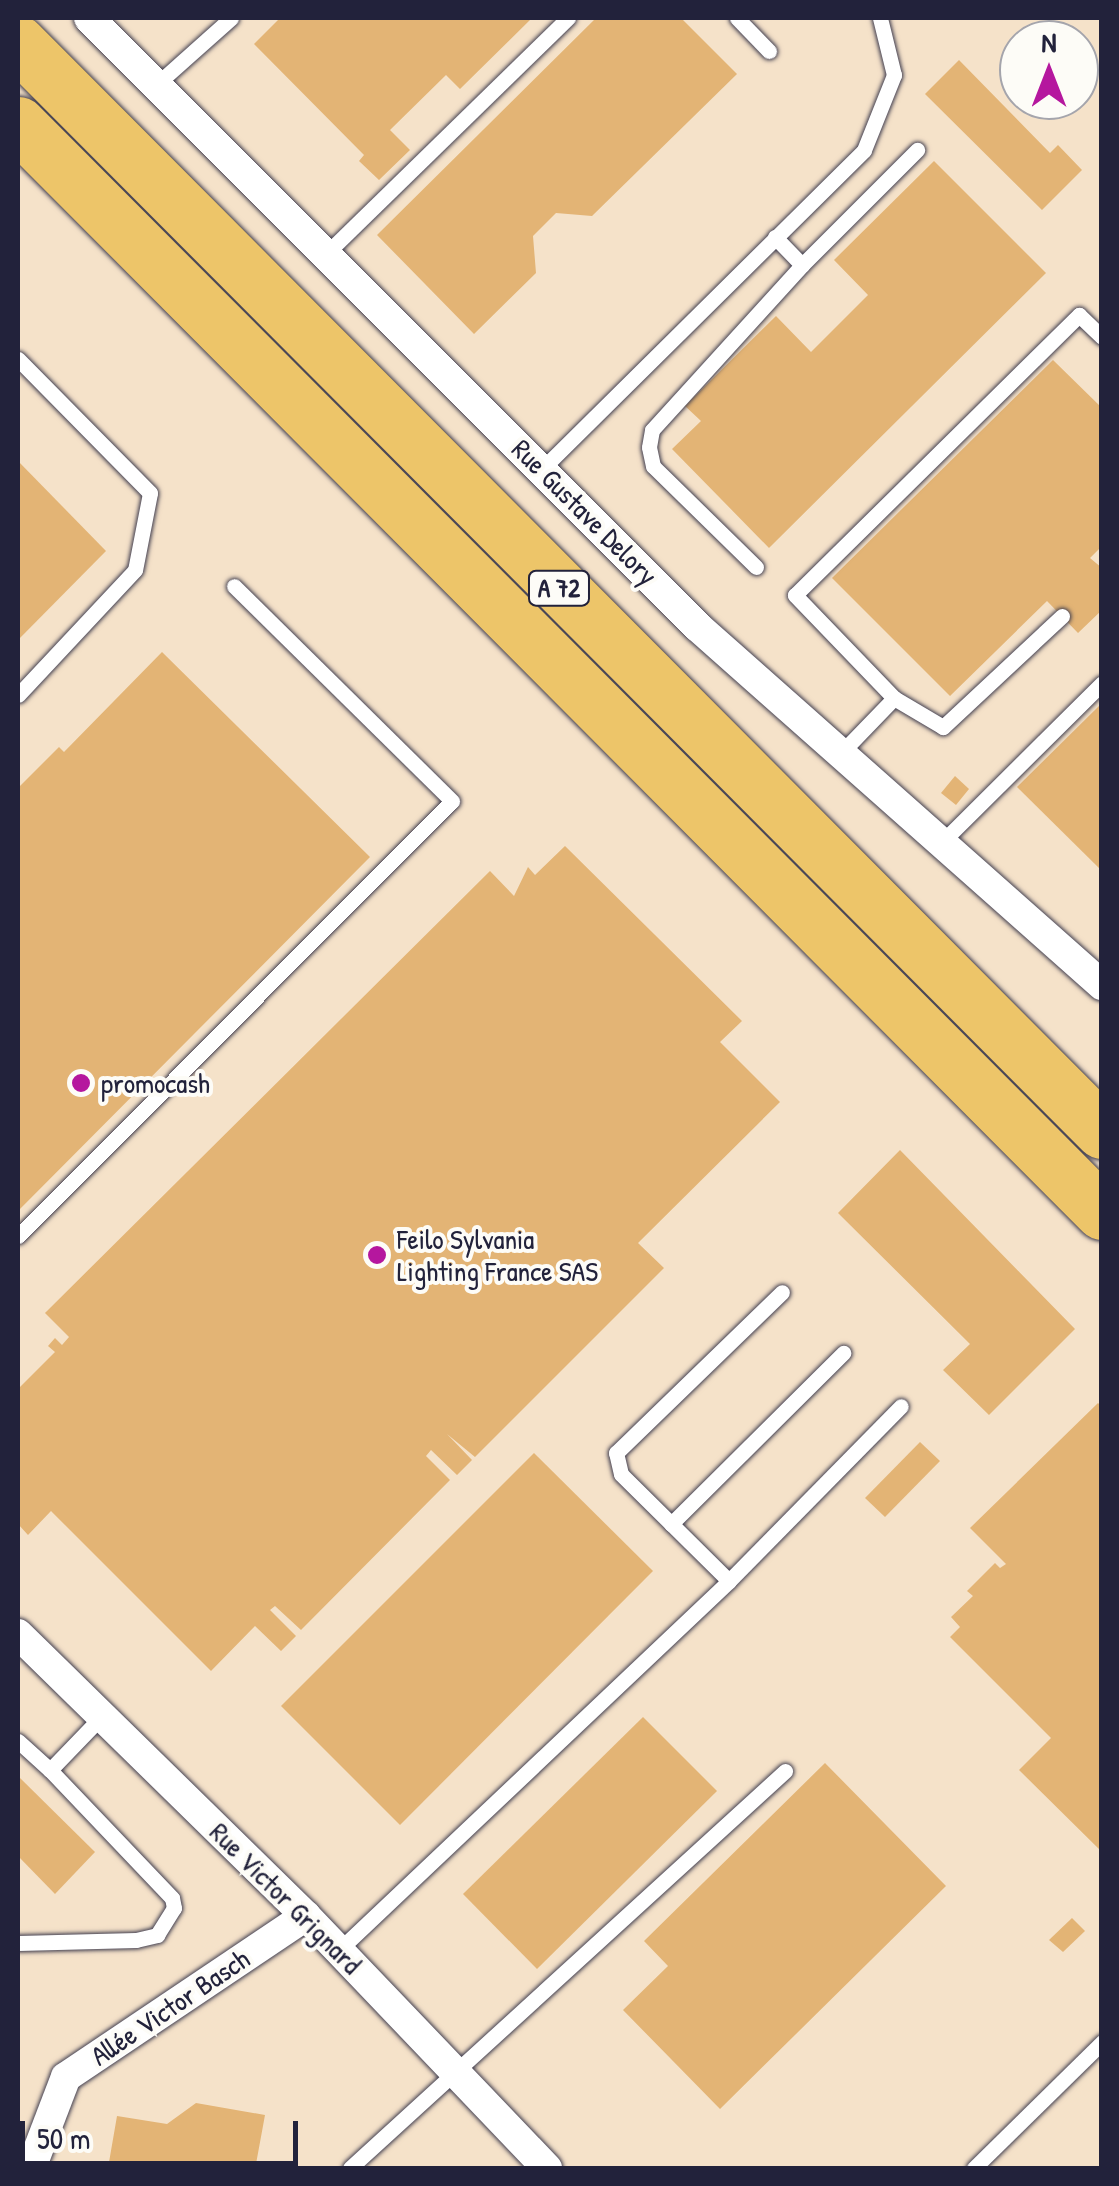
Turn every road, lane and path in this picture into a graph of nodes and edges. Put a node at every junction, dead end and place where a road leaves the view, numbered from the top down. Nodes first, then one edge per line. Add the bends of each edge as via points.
1 (89, 18) edge
2 (231, 18) edge
3 (568, 18) edge
4 (737, 18) edge
5 (880, 18) edge
6 (18, 43) edge
7 (768, 51) dead end
8 (156, 84) junction
9 (18, 124) edge
10 (917, 150) dead end
11 (775, 237) junction
12 (327, 253) junction
13 (802, 265) junction
14 (1102, 337) edge
15 (18, 359) edge
16 (542, 469) junction
17 (756, 568) dead end
18 (234, 586) dead end
19 (1062, 616) dead end
20 (1102, 683) edge
21 (18, 695) edge
22 (894, 698) junction
23 (840, 754) junction
24 (940, 844) junction
25 (1102, 984) edge
26 (1102, 1131) edge
27 (1102, 1212) edge
28 (18, 1236) edge
29 (782, 1292) dead end
30 (843, 1352) dead end
31 (901, 1406) dead end
32 (671, 1524) junction
33 (729, 1582) junction
34 (18, 1634) edge
35 (102, 1716) junction
36 (18, 1741) edge
37 (50, 1770) junction
38 (786, 1772) dead end
39 (306, 1916) junction
40 (18, 1944) edge
41 (338, 1951) junction
42 (1102, 2042) edge
43 (460, 2072) junction
44 (32, 2168) edge
45 (350, 2168) edge
46 (548, 2168) edge
47 (974, 2168) edge

1 - 8 street, Rue Gustave Delory
2 - 8 lane
3 - 12 lane
4 - 7 lane
5 - 11 lane via 894,74 864,150
6 - 26 highway, A 72
8 - 12 street, Rue Gustave Delory
9 - 27 highway, A 72
10 - 13 lane
11 - 13 lane
11 - 16 lane
12 - 16 street, Rue Gustave Delory
13 - 17 lane via 652,430 649,446 653,466
14 - 22 lane via 1079,314 795,594
15 - 21 lane via 150,493 135,570
16 - 23 street, Rue Gustave Delory via 698,627
18 - 28 lane via 452,800
19 - 22 lane via 942,726
20 - 24 lane
22 - 23 lane
23 - 24 street, Rue Gustave Delory
24 - 25 street, Rue Gustave Delory
29 - 32 lane via 616,1452 620,1474
30 - 32 lane
31 - 33 lane
32 - 33 lane
33 - 41 lane
34 - 35 street, Rue Victor Grignard
35 - 37 lane
35 - 39 street, Rue Victor Grignard
36 - 37 lane
37 - 40 lane via 172,1898 174,1908 156,1935 136,1940
38 - 43 lane
39 - 41 street, Rue Victor Grignard
39 - 44 street, Allée Victor Basch via 66,2077
41 - 43 street, Rue Victor Grignard
42 - 47 lane
43 - 45 lane
43 - 46 street, Rue Victor Grignard

